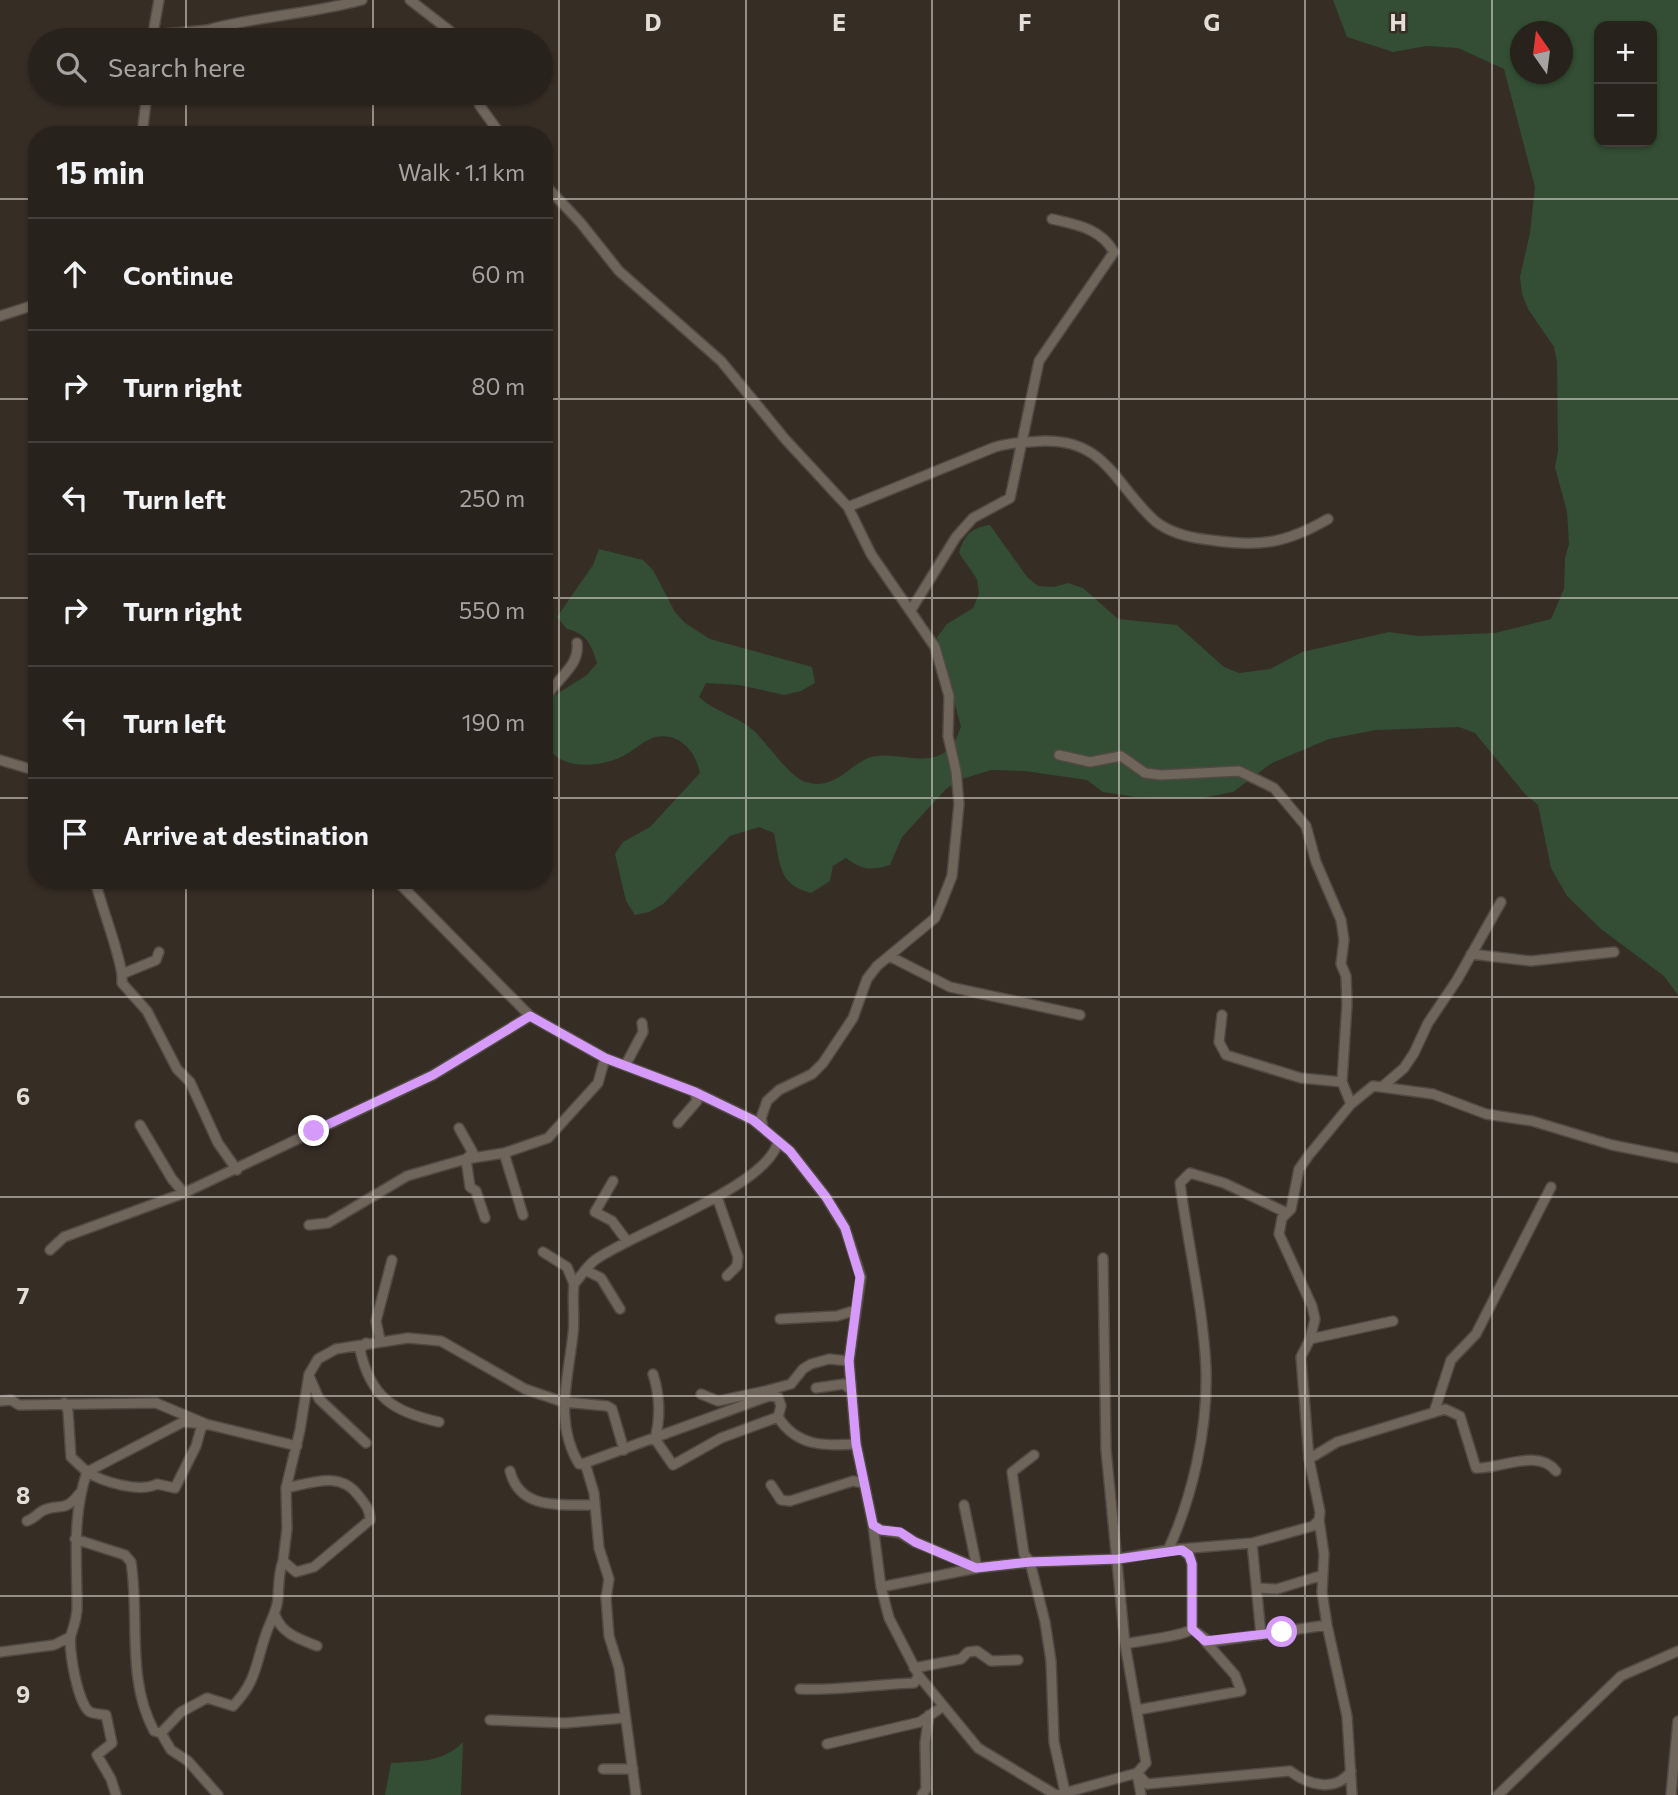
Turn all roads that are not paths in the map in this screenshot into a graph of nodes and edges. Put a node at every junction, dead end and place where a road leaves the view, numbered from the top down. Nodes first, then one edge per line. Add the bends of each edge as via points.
1 (159, 0) edge
2 (362, 0) edge
3 (418, 2) edge
4 (154, 28) edge
5 (214, 28) edge
6 (447, 28) edge
7 (146, 105) edge
8 (482, 105) edge
9 (143, 126) edge
10 (495, 126) edge
11 (553, 194) edge
12 (1052, 219) dead end
13 (28, 307) edge
14 (0, 316) edge
15 (1024, 441) junction
16 (848, 507) junction
17 (1328, 519) dead end
18 (911, 610) junction
19 (577, 643) dead end
20 (553, 691) edge
21 (1059, 755) dead end
22 (0, 760) edge
23 (28, 768) edge
24 (97, 889) edge
25 (413, 889) edge
26 (1501, 902) dead end
27 (159, 952) dead end
28 (1614, 953) dead end
29 (1471, 954) junction
30 (889, 956) junction
31 (122, 974) junction
32 (1080, 1015) dead end
33 (1222, 1015) dead end
34 (530, 1016) junction
35 (642, 1023) dead end
36 (605, 1058) junction
37 (626, 1064) junction
38 (1342, 1082) junction
39 (1383, 1086) junction
40 (695, 1092) junction
41 (1351, 1104) junction
42 (678, 1123) dead end
43 (140, 1125) dead end
44 (763, 1127) junction
45 (459, 1128) dead end
46 (778, 1141) junction
47 (504, 1153) junction
48 (1678, 1158) edge
49 (466, 1160) junction
50 (237, 1170) junction
51 (614, 1181) dead end
52 (1551, 1187) dead end
53 (184, 1193) junction
54 (717, 1197) junction
55 (1287, 1213) junction
56 (523, 1215) dead end
57 (485, 1218) dead end
58 (309, 1225) dead end
59 (627, 1241) junction
60 (50, 1250) dead end
61 (543, 1252) dead end
62 (1104, 1258) dead end
63 (392, 1260) dead end
64 (585, 1270) junction
65 (727, 1276) dead end
66 (574, 1284) junction
67 (620, 1309) dead end
68 (856, 1310) junction
69 (780, 1319) dead end
70 (1393, 1321) dead end
71 (1310, 1339) junction
72 (380, 1340) junction
73 (366, 1342) junction
74 (849, 1361) junction
75 (309, 1374) junction
76 (653, 1374) dead end
77 (816, 1388) dead end
78 (852, 1390) junction
79 (701, 1394) dead end
80 (0, 1401) edge
81 (563, 1402) junction
82 (64, 1403) junction
83 (1434, 1412) junction
84 (778, 1417) junction
85 (439, 1422) dead end
86 (206, 1424) junction
87 (655, 1439) junction
88 (366, 1443) dead end
89 (856, 1444) junction
90 (297, 1446) junction
91 (624, 1450) junction
92 (1034, 1455) dead end
93 (1308, 1459) junction
94 (584, 1463) junction
95 (510, 1471) dead end
96 (1556, 1471) dead end
97 (87, 1472) junction
98 (863, 1483) junction
99 (771, 1485) dead end
100 (286, 1488) junction
101 (80, 1493) junction
102 (595, 1505) junction
103 (964, 1505) dead end
104 (1319, 1520) junction
105 (27, 1521) dead end
106 (873, 1525) junction
107 (75, 1538) junction
108 (1252, 1544) junction
109 (1168, 1550) junction
110 (1182, 1550) junction
111 (1118, 1559) junction
112 (283, 1561) junction
113 (1030, 1562) junction
114 (976, 1568) junction
115 (1323, 1575) junction
116 (881, 1587) junction
117 (1258, 1588) junction
118 (275, 1615) junction
119 (1327, 1625) junction
120 (1192, 1629) junction
121 (1261, 1635) junction
122 (71, 1637) junction
123 (1205, 1641) junction
124 (1125, 1644) junction
125 (317, 1646) dead end
126 (1678, 1651) edge
127 (0, 1652) edge
128 (1666, 1658) junction
129 (1018, 1660) dead end
130 (1678, 1663) edge
131 (916, 1672) junction
132 (800, 1689) dead end
133 (942, 1707) junction
134 (1137, 1710) junction
135 (929, 1715) junction
136 (624, 1718) junction
137 (490, 1720) dead end
138 (1678, 1721) edge
139 (161, 1733) junction
140 (827, 1744) dead end
141 (603, 1769) dead end
142 (632, 1769) junction
143 (1351, 1771) junction
144 (1137, 1773) junction
145 (1060, 1794) edge
146 (116, 1795) edge
147 (218, 1795) edge
148 (636, 1795) edge
149 (922, 1795) edge
150 (1141, 1795) edge
151 (1352, 1795) edge
152 (1497, 1795) edge
153 (1671, 1795) edge

1 - 4 street
2 - 5 street
3 - 6 street
7 - 9 street
8 - 10 street
11 - 16 street via 619,271 721,361
12 - 15 street via 1096,231 1114,252 1039,360
13 - 14 street
15 - 16 street via 965,458
15 - 17 street via 1063,440 1084,448 1110,468 1154,520 1183,535 1259,545 1307,531
15 - 18 street via 1010,498 973,518 956,537
16 - 18 street via 871,554
18 - 30 street via 935,647 948,696 948,736 959,804 951,876 935,918
19 - 20 street via 575,660
21 - 38 street via 1090,762 1121,756 1144,772 1161,775 1238,771 1274,788 1306,826 1341,920 1340,964 1346,976 1347,1004
22 - 23 street
24 - 31 street
25 - 34 street
26 - 29 street
27 - 31 street via 156,960
28 - 29 street via 1531,961
29 - 39 street via 1404,1068
30 - 32 street via 950,987
30 - 44 street via 867,979 853,1018 822,1063 767,1101
31 - 50 street via 122,983 147,1011
33 - 38 street via 1219,1042 1226,1055 1301,1078
34 - 36 street
34 - 50 street via 433,1075
35 - 37 street via 643,1032
36 - 37 street
36 - 47 street via 598,1083 548,1138
37 - 40 street
38 - 41 street
39 - 41 street via 1373,1086
39 - 48 street via 1433,1094 1486,1114
40 - 42 street via 696,1101
40 - 44 street
41 - 55 street via 1300,1169
43 - 53 street
44 - 46 street
45 - 49 street via 473,1153
46 - 54 street via 764,1163
46 - 68 street via 819,1188 845,1228 860,1277
47 - 49 street
47 - 56 street
49 - 57 street via 471,1187
49 - 58 street via 407,1177 328,1223
50 - 53 street
51 - 59 street via 595,1212 611,1221
52 - 83 street via 1476,1334 1451,1360
53 - 60 street via 64,1237
54 - 59 street via 683,1218
54 - 65 street via 738,1256 737,1266
55 - 71 street via 1279,1234 1312,1306 1315,1319
55 - 109 street via 1205,1176 1190,1173 1180,1183 1206,1369 1199,1447 1184,1516
59 - 64 street
61 - 66 street via 567,1267
62 - 111 street via 1106,1450
63 - 72 street via 376,1321
64 - 66 street
64 - 67 street via 601,1278
66 - 81 street via 574,1330
68 - 69 street via 837,1316
68 - 74 street
70 - 71 street
71 - 93 street via 1301,1357
72 - 73 street
72 - 81 street via 441,1341 525,1389
73 - 75 street via 318,1359
73 - 85 street via 360,1350 364,1367 384,1399 407,1415
74 - 78 street
74 - 79 street via 829,1359 811,1364 791,1384 765,1391 718,1401
75 - 88 street via 319,1399
75 - 90 street
76 - 87 street via 660,1419
77 - 78 street via 844,1384
78 - 89 street
80 - 82 street
81 - 91 street via 612,1409
81 - 94 street via 572,1452 579,1464
82 - 86 street via 156,1403
82 - 97 street via 71,1457
83 - 93 street via 1337,1442
83 - 96 street via 1445,1409 1460,1416 1476,1468 1530,1460 1542,1461
84 - 87 street via 721,1438 673,1465
84 - 87 street via 778,1397 769,1396
84 - 89 street via 799,1440 827,1446
86 - 90 street
86 - 97 street via 183,1422 170,1427
86 - 97 street via 175,1488 131,1486
87 - 91 street
89 - 98 street
90 - 100 street
91 - 94 street
92 - 113 street via 1012,1472 1024,1555
93 - 104 street
94 - 102 street
95 - 102 street via 514,1486 527,1498 548,1504
97 - 101 street
98 - 99 street via 853,1480 790,1501 781,1500
98 - 106 street
100 - 112 street
100 - 112 street via 341,1480 350,1484 370,1510 370,1520 314,1567 296,1572
101 - 105 street via 68,1507 43,1510
101 - 107 street
102 - 136 street via 599,1548 609,1578 609,1636 619,1668
103 - 114 street
104 - 108 street via 1313,1526
104 - 115 street
106 - 114 street via 900,1532
106 - 116 street
107 - 122 street via 78,1608
107 - 139 street via 125,1555 131,1562 137,1687 150,1723
108 - 110 street
108 - 117 street
109 - 110 street
109 - 111 street
110 - 120 street via 1192,1564
111 - 113 street
111 - 124 street
112 - 118 street
113 - 114 street
113 - 145 street via 1051,1661
114 - 116 street
115 - 117 street via 1277,1589
115 - 119 street
116 - 131 street via 889,1618
117 - 121 street
118 - 125 street via 291,1636
118 - 139 street via 255,1677 240,1700 233,1706 207,1698 181,1712
119 - 121 street
119 - 143 street via 1347,1716
120 - 123 street
120 - 124 street
121 - 123 street
122 - 127 street via 54,1645
122 - 146 street via 73,1669 84,1704 89,1712 106,1715 111,1743 97,1755
123 - 134 street via 1235,1675 1241,1691
124 - 134 street
126 - 128 street
128 - 130 street via 1673,1655
128 - 152 street via 1620,1676
129 - 131 street via 991,1661 977,1651 968,1652 961,1659
131 - 132 street via 914,1684
131 - 133 street
133 - 135 street
133 - 145 street via 978,1748
134 - 144 street via 1146,1763
135 - 140 street via 898,1729
135 - 149 street
136 - 137 street via 565,1723
136 - 142 street
138 - 153 street
139 - 147 street
141 - 142 street
142 - 148 street
143 - 144 street via 1329,1786 1301,1780 1290,1771 1147,1784
143 - 151 street
144 - 145 street
144 - 150 street

